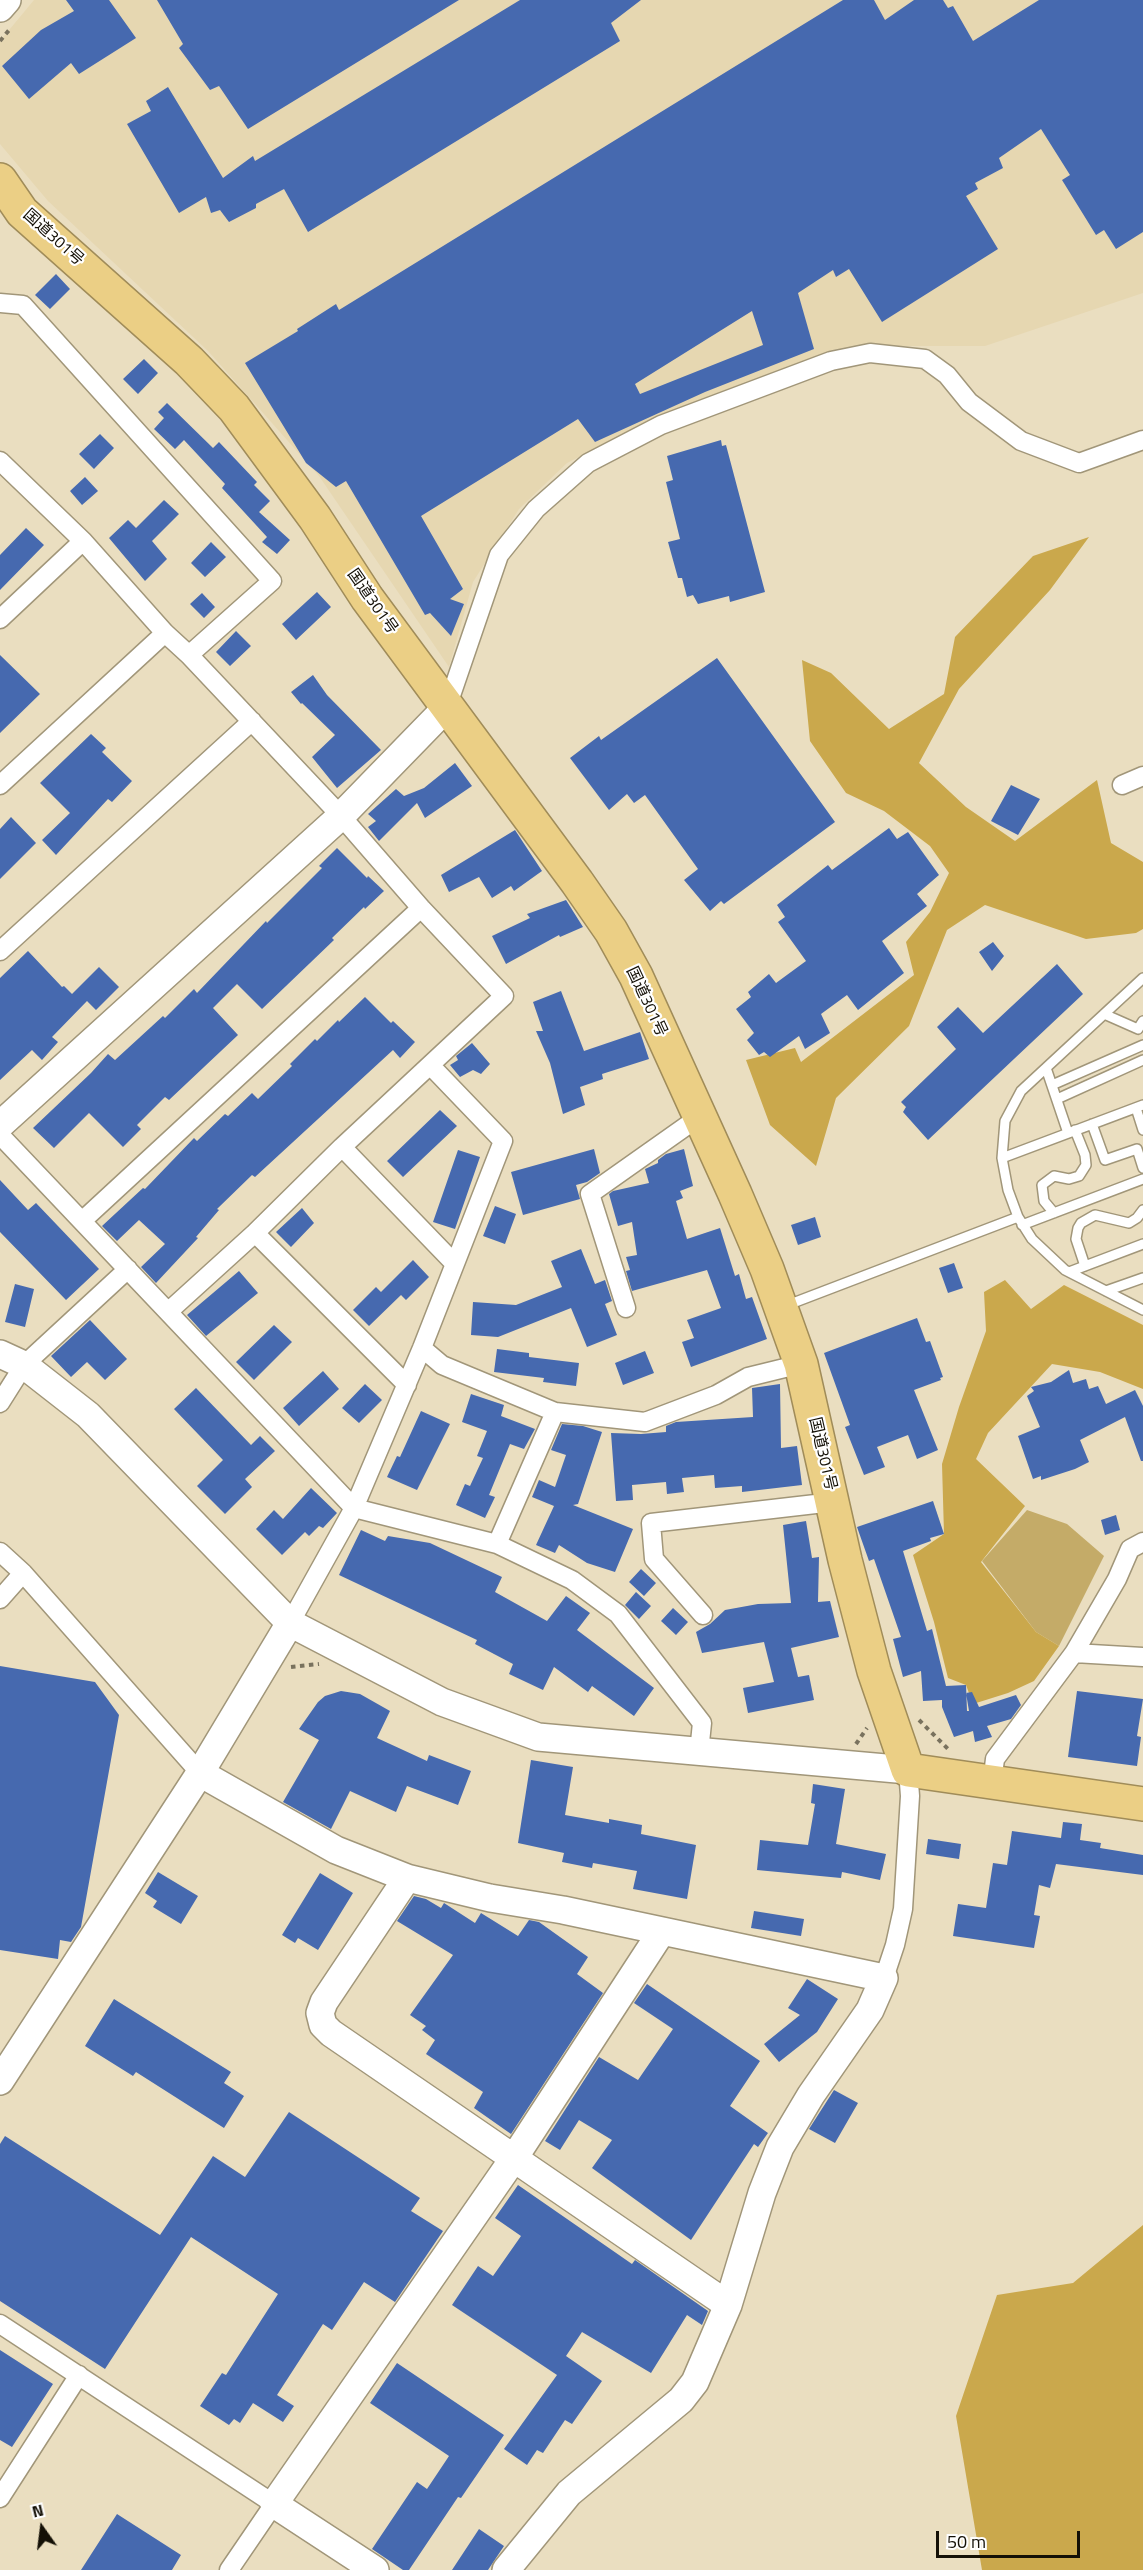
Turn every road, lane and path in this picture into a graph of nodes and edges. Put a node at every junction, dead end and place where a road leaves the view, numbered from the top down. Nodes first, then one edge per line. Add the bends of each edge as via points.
1 (7, 0) edge
2 (0, 8) edge
3 (0, 180) edge
4 (0, 303) edge
5 (1143, 440) edge
6 (0, 461) edge
7 (82, 541) junction
8 (0, 618) edge
9 (165, 633) junction
10 (189, 655) junction
11 (447, 707) junction
12 (252, 721) junction
13 (1143, 776) edge
14 (0, 785) edge
15 (1122, 785) dead end
16 (341, 816) junction
17 (421, 908) junction
18 (0, 951) edge
19 (1143, 978) edge
20 (1104, 1014) junction
21 (1143, 1021) edge
22 (1143, 1045) edge
23 (1143, 1060) edge
24 (431, 1066) junction
25 (1046, 1068) junction
26 (1052, 1085) junction
27 (1057, 1099) junction
28 (1139, 1106) edge
29 (699, 1117) junction
30 (1092, 1124) junction
31 (0, 1125) edge
32 (1143, 1130) edge
33 (1072, 1132) junction
34 (0, 1134) edge
35 (342, 1147) junction
36 (1002, 1158) junction
37 (1143, 1168) edge
38 (1142, 1183) edge
39 (1143, 1210) edge
40 (1054, 1213) junction
41 (82, 1221) junction
42 (1020, 1221) junction
43 (255, 1233) junction
44 (1143, 1244) edge
45 (454, 1263) junction
46 (1085, 1266) junction
47 (128, 1269) junction
48 (1069, 1272) junction
49 (1143, 1278) edge
50 (1106, 1291) junction
51 (626, 1308) dead end
52 (780, 1308) junction
53 (1143, 1310) edge
54 (169, 1311) junction
55 (422, 1348) junction
56 (12, 1360) edge
57 (801, 1364) junction
58 (407, 1385) junction
59 (0, 1403) edge
60 (555, 1412) junction
61 (833, 1502) junction
62 (354, 1508) junction
63 (1143, 1542) edge
64 (498, 1544) junction
65 (0, 1552) edge
66 (23, 1573) junction
67 (0, 1599) edge
68 (703, 1616) dead end
69 (290, 1623) junction
70 (1074, 1653) junction
71 (1143, 1658) edge
72 (912, 1713) dead end
73 (869, 1725) dead end
74 (852, 1749) dead end
75 (699, 1752) junction
76 (957, 1757) dead end
77 (908, 1770) junction
78 (200, 1773) junction
79 (992, 1783) junction
80 (1143, 1804) edge
81 (407, 1878) junction
82 (662, 1931) junction
83 (884, 1978) junction
84 (0, 2081) edge
85 (514, 2158) junction
86 (728, 2305) junction
87 (0, 2324) edge
88 (79, 2375) junction
89 (0, 2498) edge
90 (274, 2504) junction
91 (229, 2570) edge
92 (375, 2570) edge
93 (506, 2570) edge

1 - 2 street
3 - 11 highway, 国道301号 via 22,212 189,361 234,408
4 - 10 street via 23,305 272,581
5 - 11 street via 1079,463 1021,441 969,402 947,375 925,359 870,353 831,361 661,425 588,463 536,509 499,555
6 - 7 street
7 - 8 street
7 - 9 street
9 - 10 street
9 - 14 street
10 - 12 street
11 - 16 street
11 - 29 highway, 国道301号 via 611,931 636,976
12 - 16 street
12 - 18 street
13 - 15 street
16 - 17 street
16 - 31 street
17 - 24 street via 504,996
17 - 41 street
19 - 20 lane
20 - 21 lane via 1138,1029
20 - 25 lane
22 - 26 lane
23 - 27 lane
24 - 35 street
24 - 45 street via 503,1141
25 - 26 lane
25 - 36 lane via 1021,1091 1005,1122
26 - 27 lane
27 - 33 lane
28 - 30 lane
28 - 32 lane
29 - 51 street via 590,1194
29 - 52 highway, 国道301号 via 735,1194
30 - 33 lane
30 - 37 lane via 1105,1160 1137,1149
33 - 36 lane
33 - 40 lane via 1086,1165 1079,1176 1054,1176 1042,1185 1044,1201
34 - 41 street
35 - 43 street
35 - 45 street
36 - 42 lane via 1008,1190
38 - 40 lane
39 - 46 lane via 1129,1223 1095,1215 1082,1223 1076,1239
40 - 42 lane
41 - 47 street
42 - 48 lane via 1042,1250
42 - 52 lane
43 - 54 street
43 - 58 street
44 - 46 lane
45 - 55 street
46 - 48 lane
47 - 54 street
47 - 56 street
48 - 50 lane
49 - 50 lane
50 - 53 lane
52 - 57 highway, 国道301号
54 - 62 street
55 - 58 street
55 - 60 street via 442,1365
56 - 59 street
56 - 69 street via 88,1415
57 - 60 street via 748,1377 716,1395 645,1422
57 - 61 highway, 国道301号
58 - 62 street
60 - 64 street
61 - 68 street via 651,1523 654,1559
61 - 77 highway, 国道301号 via 874,1671
62 - 64 street
62 - 69 street
63 - 70 street via 1130,1549
64 - 75 street via 572,1580 618,1614 702,1723
65 - 66 street
66 - 67 street
66 - 78 street
69 - 75 street via 442,1702 519,1732 558,1740
69 - 78 street
70 - 71 street
70 - 79 street via 995,1759
72 - 76 path
73 - 74 path
75 - 77 street
77 - 79 highway
77 - 83 street via 903,1909
78 - 81 street via 336,1850
78 - 84 street
79 - 80 highway
81 - 82 street
81 - 85 street via 324,2001 320,2013 324,2025
82 - 83 street
82 - 85 street
83 - 86 street via 870,2010 780,2147
85 - 86 street
85 - 90 street
86 - 93 street via 695,2382 681,2400 569,2493
87 - 88 street
88 - 89 street
88 - 90 street
90 - 91 street
90 - 92 street

